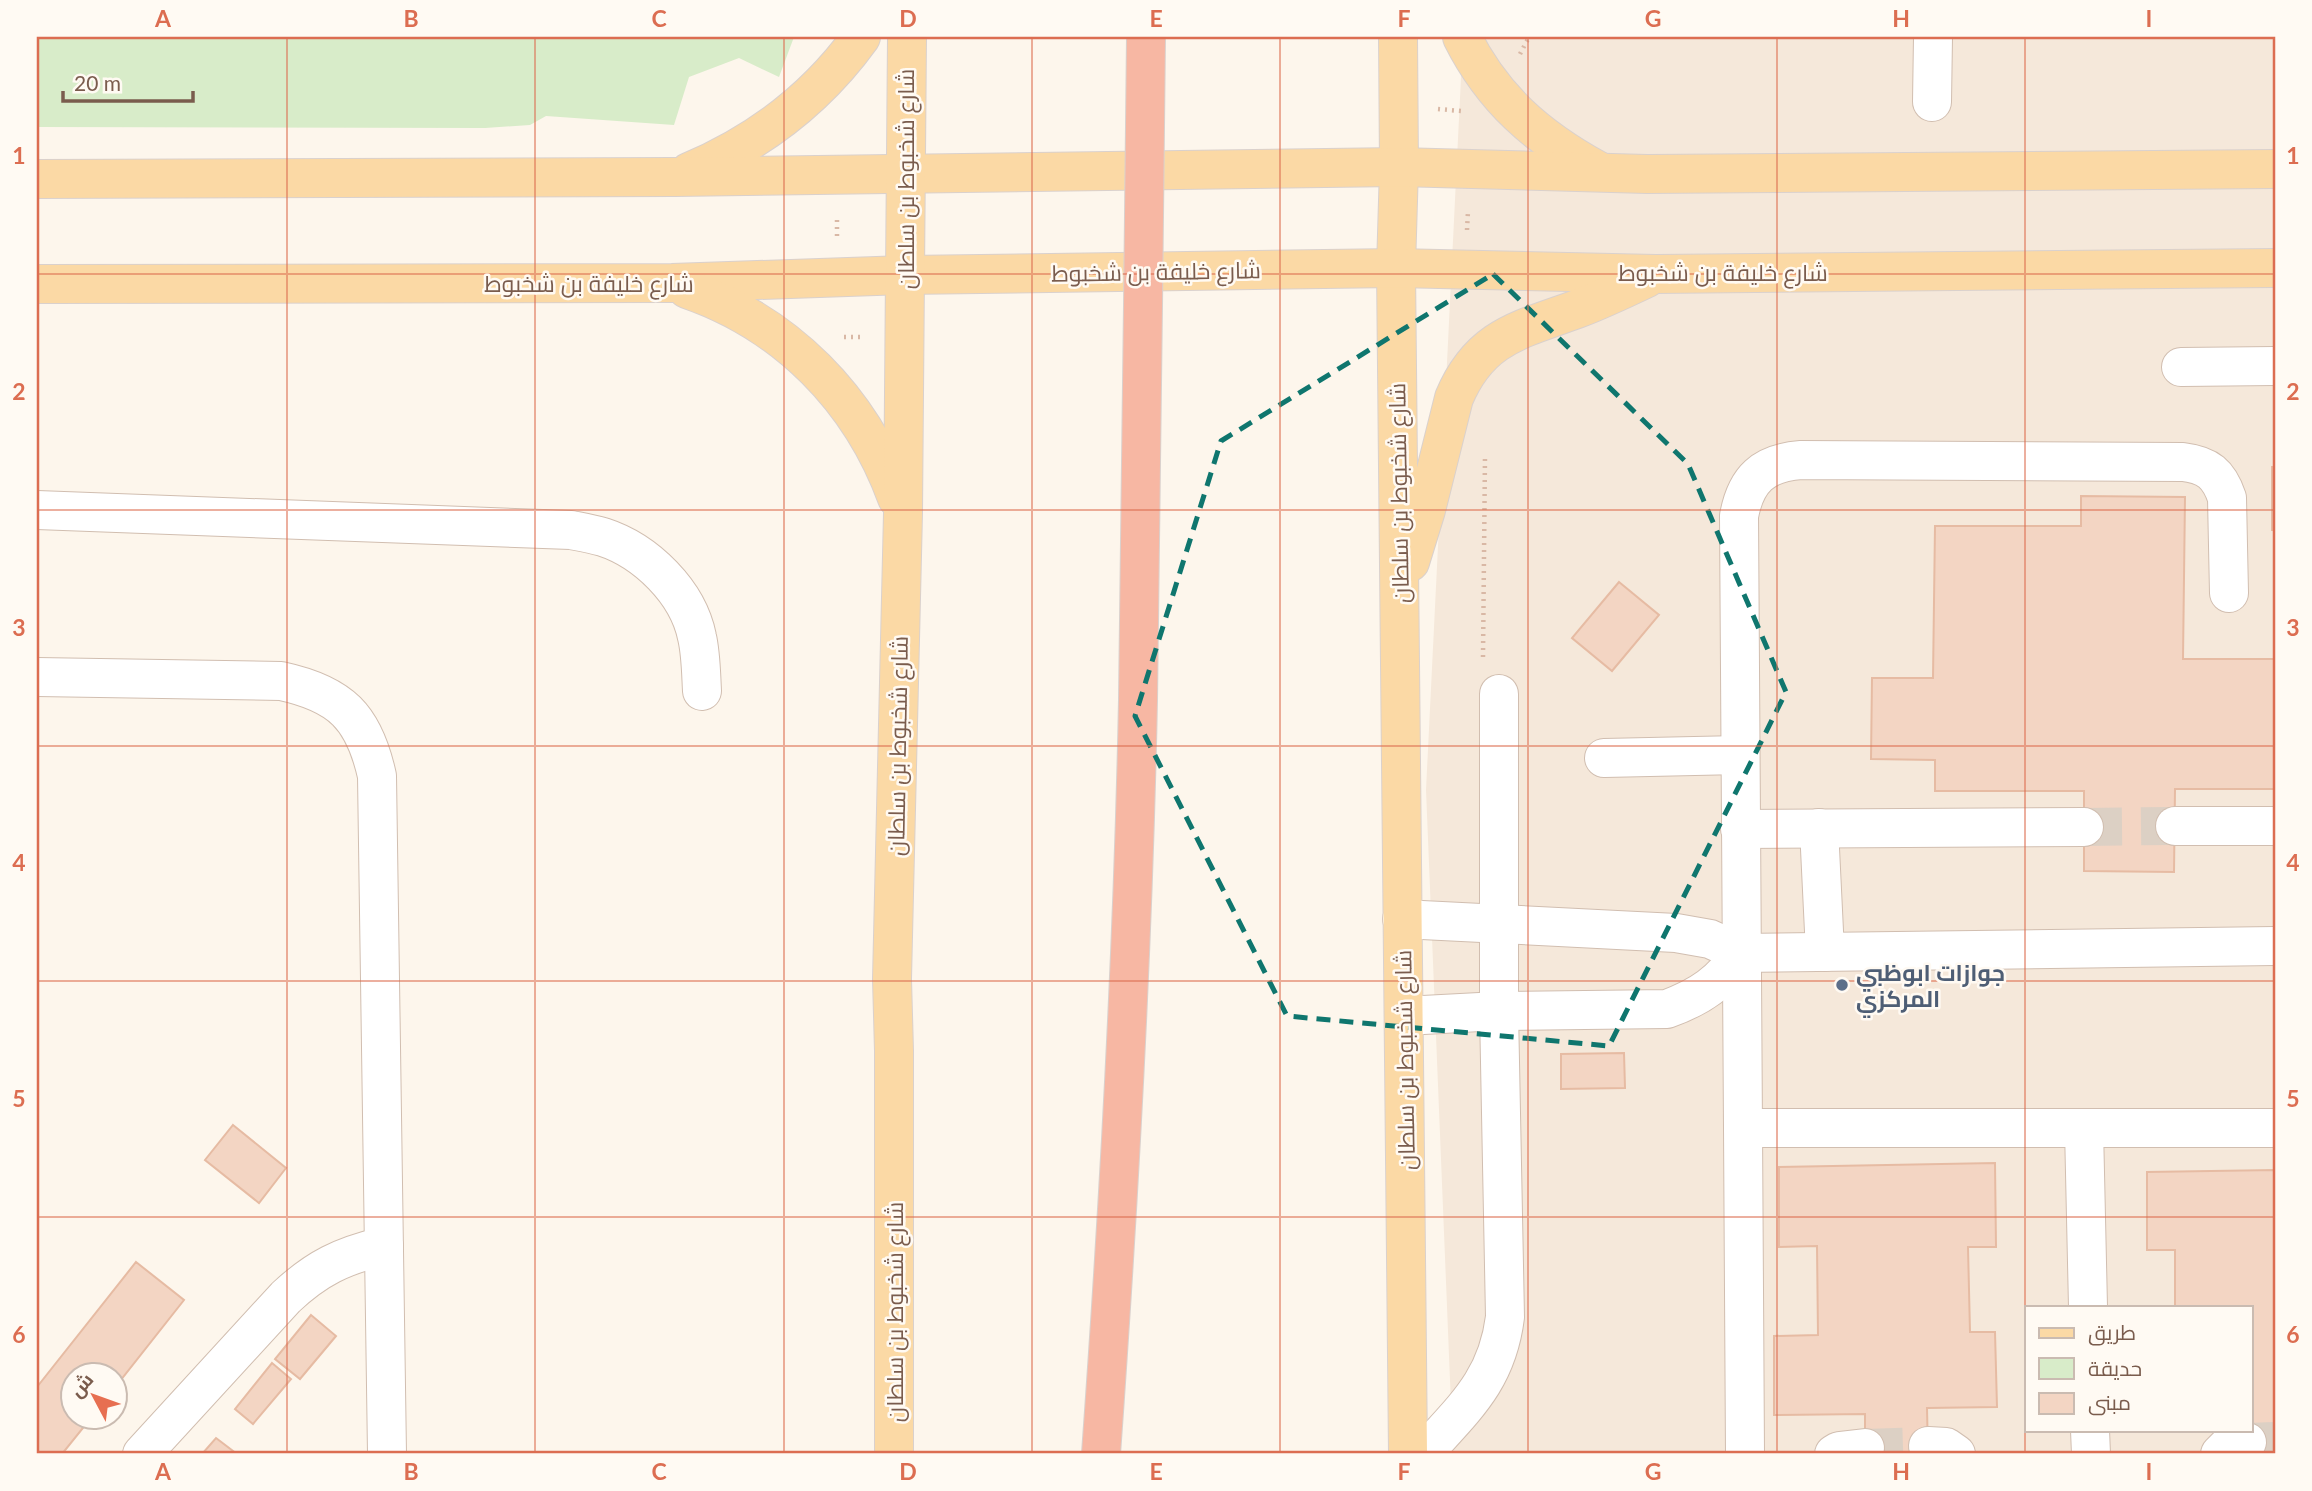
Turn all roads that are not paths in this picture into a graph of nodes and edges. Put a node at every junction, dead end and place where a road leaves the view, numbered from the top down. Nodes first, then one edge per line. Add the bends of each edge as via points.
1 (861, 37) edge
2 (907, 37) edge
3 (1146, 37) edge
4 (1398, 37) edge
5 (1462, 37) edge
6 (1933, 37) edge
7 (1932, 102) dead end
8 (1399, 167) junction
9 (2275, 169) edge
10 (1602, 173) junction
11 (906, 174) junction
12 (675, 177) junction
13 (37, 179) edge
14 (1396, 268) junction
15 (2275, 268) edge
16 (1657, 274) junction
17 (905, 275) junction
18 (37, 284) edge
19 (672, 284) junction
20 (2275, 366) edge
21 (2180, 367) dead end
22 (37, 510) edge
23 (903, 513) junction
24 (2229, 593) dead end
25 (1399, 629) junction
26 (37, 677) edge
27 (702, 691) dead end
28 (1499, 694) dead end
29 (1740, 755) junction
30 (1604, 758) dead end
31 (2175, 826) tunnel mouth
32 (2275, 826) edge
33 (2084, 827) tunnel mouth
34 (1819, 828) junction
35 (1740, 829) junction
36 (1402, 919) junction
37 (1499, 925) junction
38 (2275, 946) edge
39 (1825, 951) junction
40 (1741, 953) junction
41 (1499, 1011) junction
42 (1404, 1016) junction
43 (1742, 1128) junction
44 (2084, 1128) junction
45 (2275, 1128) edge
46 (384, 1246) junction
47 (2088, 1306) edge
48 (2090, 1432) edge
49 (142, 1454) edge
50 (387, 1454) edge
51 (894, 1454) edge
52 (1101, 1454) edge
53 (1408, 1454) edge
54 (1423, 1454) edge
55 (1745, 1454) edge
56 (2091, 1454) edge

1 - 12 main road via 817,89 785,117 750,141
2 - 11 main road, شارع شخبوط بن سلطان
3 - 52 highway, bridge via 1131,942
4 - 8 main road, شارع شخبوط بن سلطان
5 - 10 main road via 1487,78 1525,122
6 - 7 lane
8 - 10 main road
8 - 11 main road
8 - 14 main road, شارع شخبوط بن سلطان
9 - 10 main road
11 - 12 main road
11 - 17 main road, شارع شخبوط بن سلطان
12 - 13 main road
14 - 16 main road, شارع خليفة بن شخبوط
14 - 17 main road, شارع خليفة بن شخبوط
14 - 25 main road, شارع شخبوط بن سلطان
15 - 16 main road, شارع خليفة بن شخبوط
16 - 25 main road via 1514,331 1471,367 1452,407 1400,591
17 - 19 main road, شارع خليفة بن شخبوط
17 - 23 main road, شارع شخبوط بن سلطان
18 - 19 main road, شارع خليفة بن شخبوط
19 - 23 main road via 733,307 814,366 876,448
20 - 21 lane
22 - 27 lane via 571,530 605,538 636,553 663,575 684,603 697,635
23 - 51 main road, شارع شخبوط بن سلطان via 891,979
24 - 29 lane via 2227,498 2212,471 2198,464 1783,461 1752,481 1739,516
25 - 36 main road, شارع شخبوط بن سلطان
26 - 46 lane via 281,681 328,696 357,722 370,747 377,776
28 - 37 lane
29 - 30 lane
29 - 35 lane
31 - 32 lane
33 - 34 lane
34 - 35 lane
34 - 39 lane
35 - 40 lane
36 - 37 lane
36 - 42 main road, شارع شخبوط بن سلطان
37 - 40 lane via 1676,933 1710,939
37 - 41 lane
38 - 39 lane
39 - 40 lane
40 - 41 lane via 1710,989 1667,1009
40 - 43 lane
41 - 42 lane
41 - 54 lane via 1502,1340 1484,1384
42 - 53 main road, شارع شخبوط بن سلطان
43 - 44 lane
43 - 55 lane
44 - 45 lane
44 - 47 lane
46 - 49 lane via 331,1262 307,1278
46 - 50 lane
48 - 56 lane

